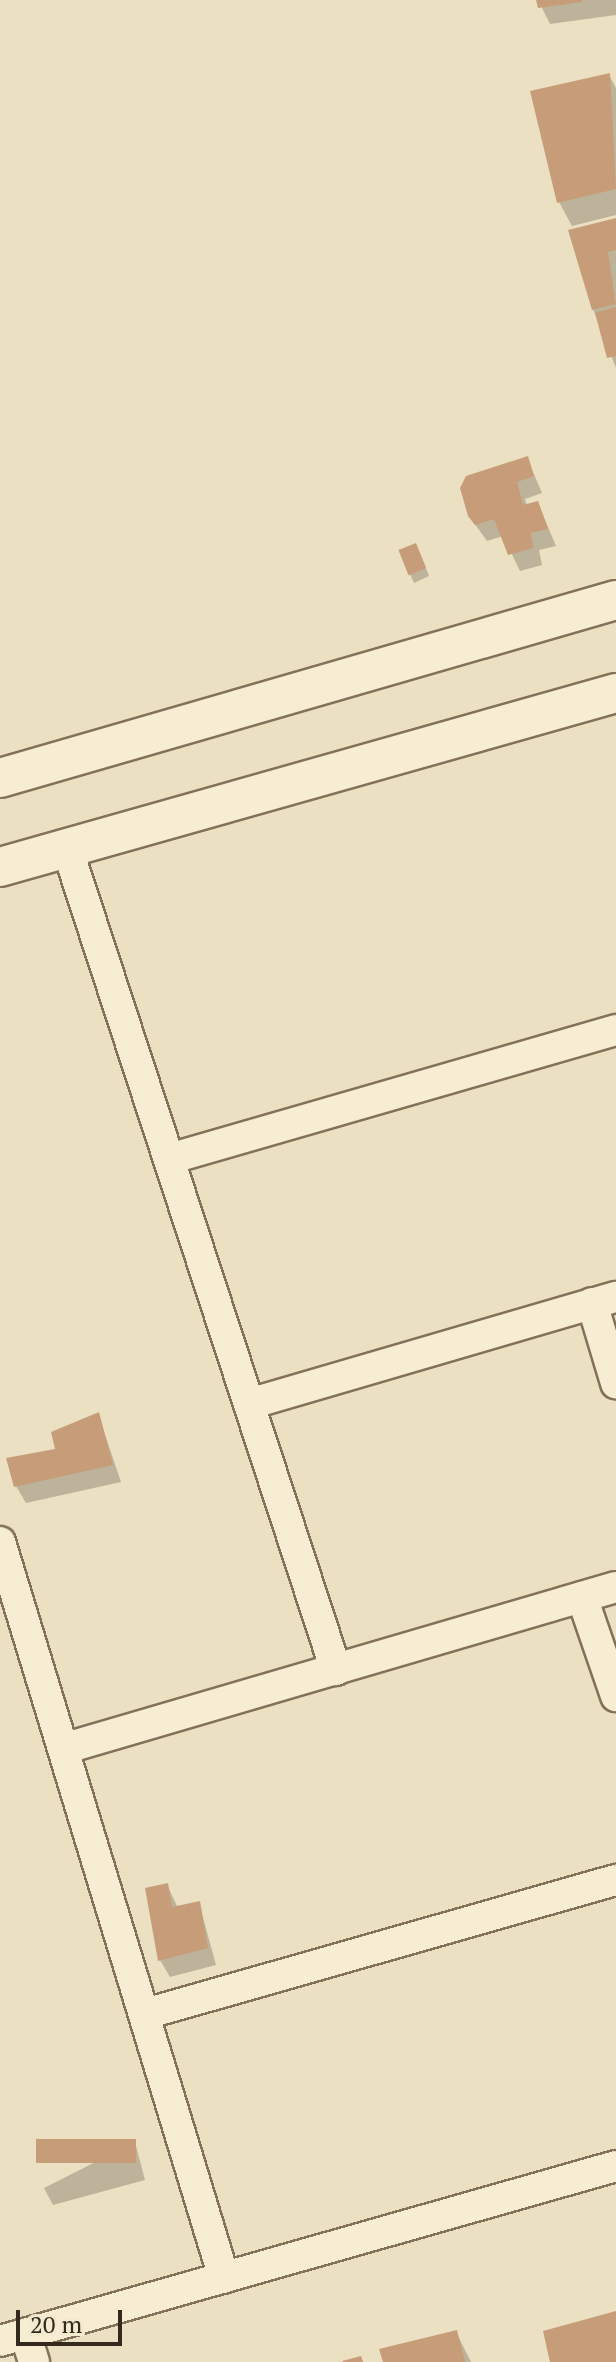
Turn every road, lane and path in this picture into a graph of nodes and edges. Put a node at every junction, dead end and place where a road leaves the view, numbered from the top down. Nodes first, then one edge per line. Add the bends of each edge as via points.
1 (616, 600) edge
2 (616, 693) edge
3 (0, 778) edge
4 (67, 848) junction
5 (0, 867) edge
6 (616, 1030) edge
7 (169, 1159) junction
8 (604, 1300) edge
9 (616, 1383) edge
10 (249, 1404) junction
11 (0, 1542) edge
12 (616, 1587) edge
13 (582, 1597) junction
14 (336, 1670) junction
15 (616, 1696) edge
16 (66, 1748) junction
17 (616, 1880) edge
18 (145, 2014) junction
19 (616, 2166) edge
20 (224, 2278) junction
21 (20, 2346) edge

1 - 3 street
2 - 4 street
4 - 5 street
4 - 7 street
6 - 7 street
7 - 10 street
8 - 9 street
8 - 10 street
10 - 14 street
11 - 16 street
12 - 13 street
13 - 14 street
13 - 15 street
14 - 16 street
16 - 18 street
17 - 18 street
18 - 20 street
19 - 20 street
20 - 21 street

